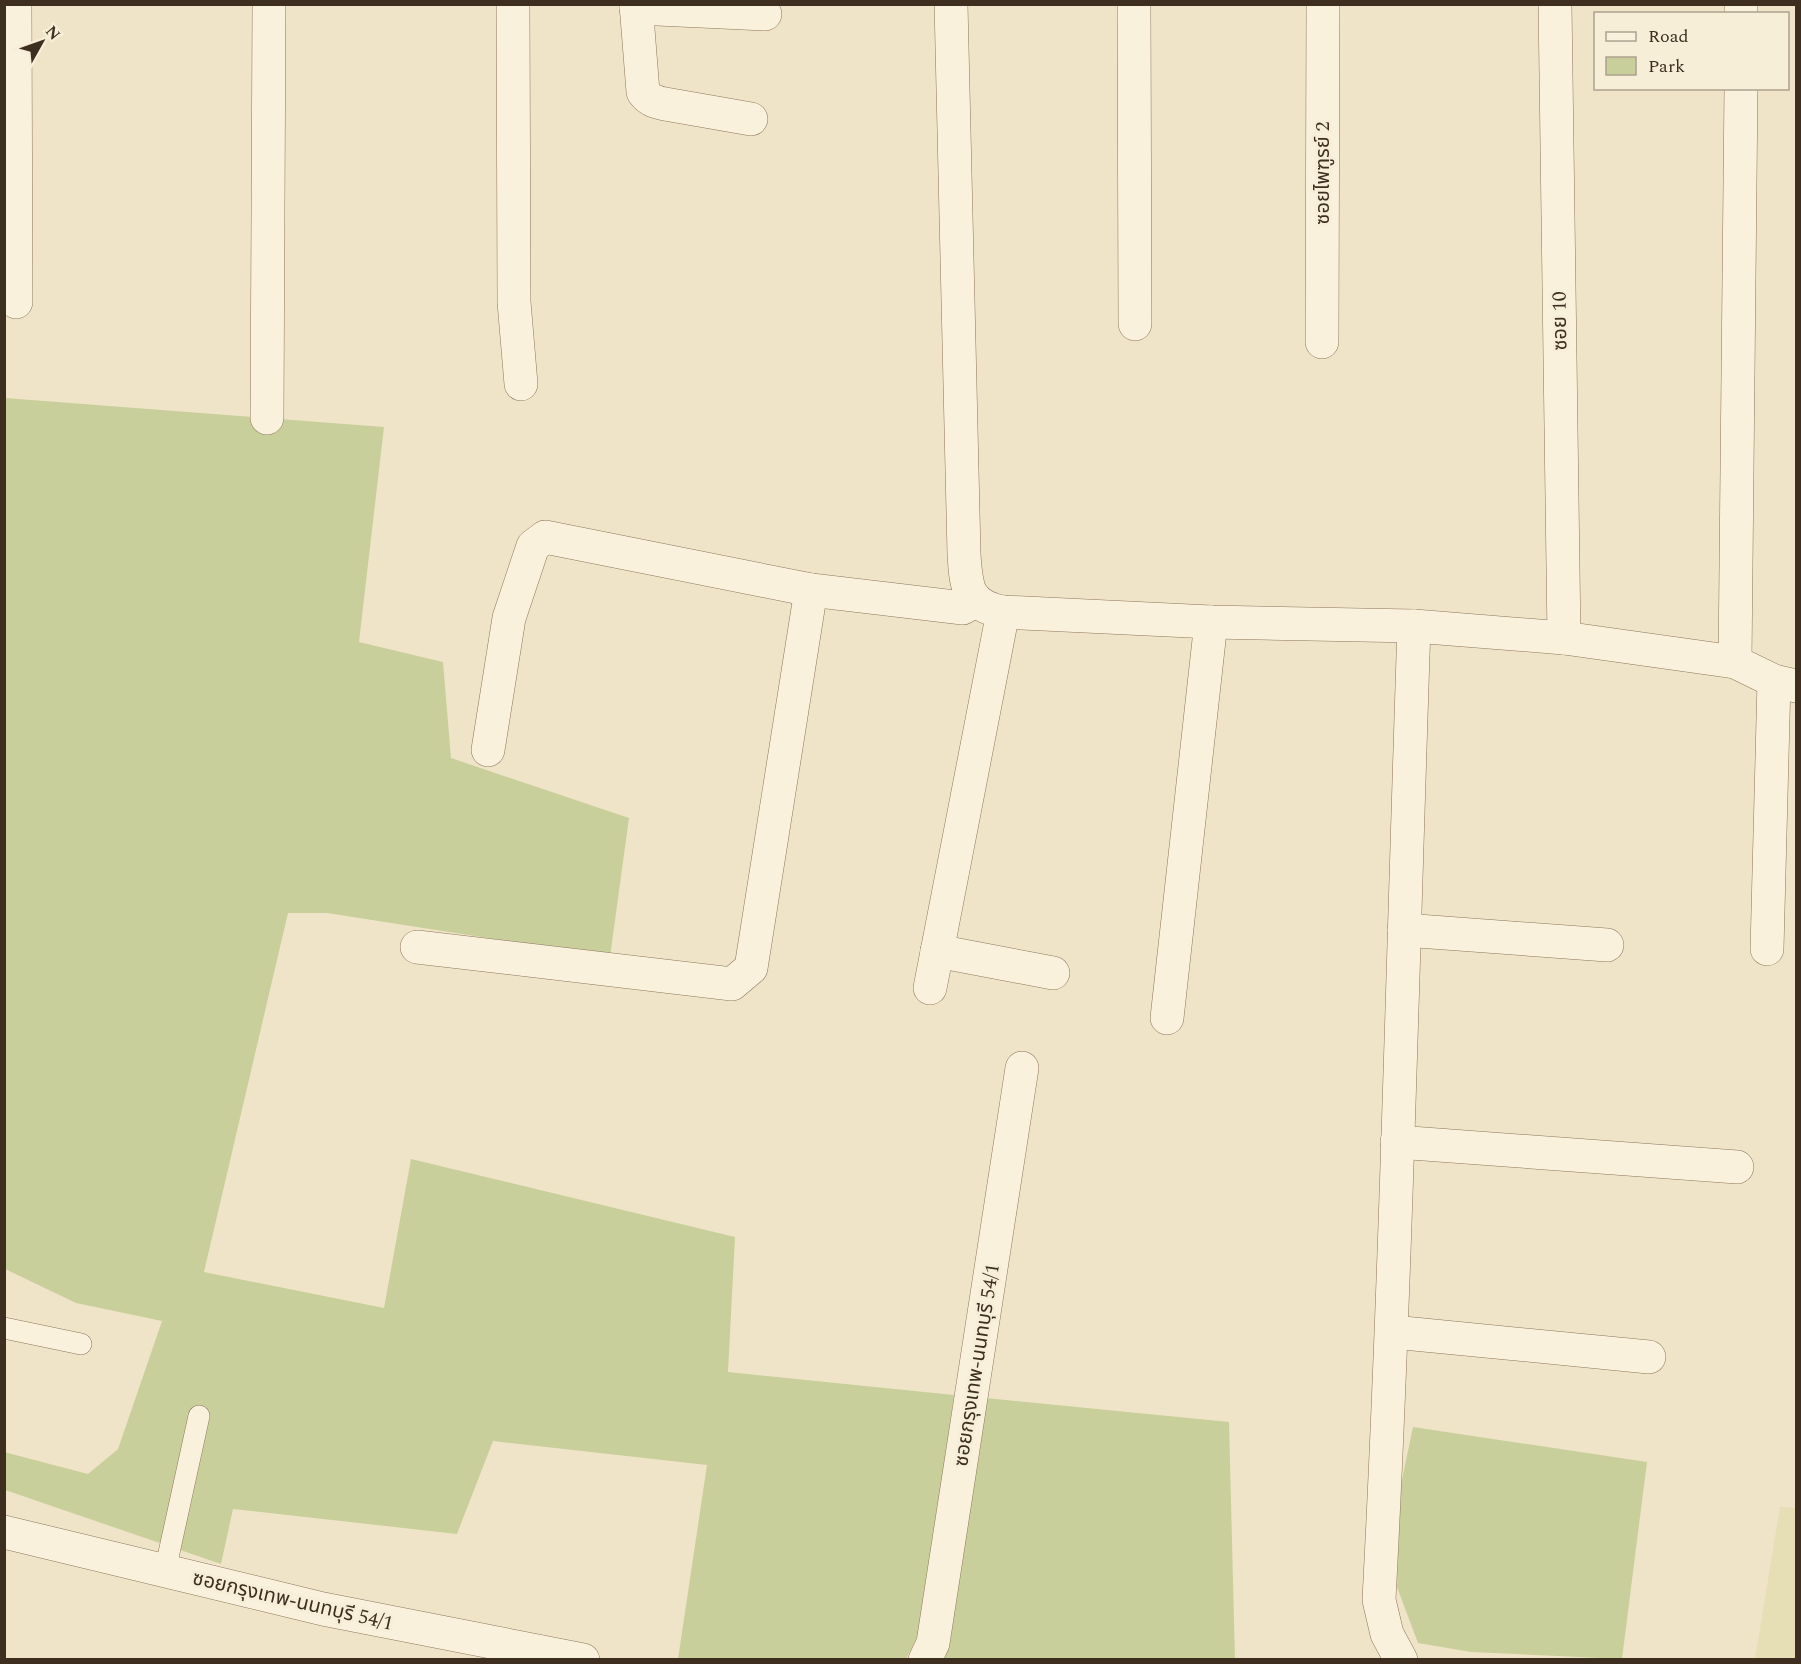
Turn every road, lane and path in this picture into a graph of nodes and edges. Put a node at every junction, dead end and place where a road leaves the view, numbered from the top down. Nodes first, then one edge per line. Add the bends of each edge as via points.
1 (15, 4) edge
2 (269, 4) edge
3 (513, 4) edge
4 (951, 4) edge
5 (1134, 4) edge
6 (1323, 4) edge
7 (1555, 4) edge
8 (636, 6) edge
9 (765, 14) dead end
10 (1741, 90) edge
11 (751, 119) dead end
12 (16, 302) dead end
13 (1135, 324) dead end
14 (1322, 342) dead end
15 (521, 384) dead end
16 (267, 418) dead end
17 (811, 590) junction
18 (989, 606) junction
19 (1211, 622) junction
20 (1414, 626) junction
21 (1564, 638) junction
22 (1735, 662) junction
23 (1785, 683) edge
24 (488, 750) dead end
25 (1404, 930) junction
26 (1607, 945) dead end
27 (417, 947) dead end
28 (1767, 949) dead end
29 (937, 951) junction
30 (1053, 973) dead end
31 (930, 988) dead end
32 (1167, 1018) dead end
33 (1022, 1068) dead end
34 (1397, 1142) junction
35 (1737, 1167) dead end
36 (4, 1328) edge
37 (1393, 1332) junction
38 (81, 1344) dead end
39 (1649, 1357) dead end
40 (199, 1416) dead end
41 (4, 1532) edge
42 (165, 1571) junction
43 (583, 1659) edge
44 (925, 1659) edge
45 (1401, 1659) edge

1 - 12 street
2 - 16 street
3 - 15 street via 514,302
4 - 18 street via 964,554 966,582
5 - 13 street
6 - 14 street, ซอยไพฑูรย์ 2
7 - 21 street, ซอย 10
8 - 9 street
8 - 11 street via 646,96 658,102
10 - 22 street
17 - 18 street via 963,608
17 - 24 street via 545,537 533,546 509,618
17 - 27 street via 751,968 732,984
18 - 19 street
18 - 29 street
19 - 20 street
19 - 32 street
20 - 21 street
20 - 25 street
21 - 22 street
22 - 23 street
23 - 28 street
25 - 26 street
25 - 34 street
29 - 30 street
29 - 31 street
33 - 44 street, ซอยกรุงเทพ-นนทบุรี 54/1 via 933,1642
34 - 35 street
34 - 37 street
36 - 38 lane
37 - 39 street
37 - 45 street via 1379,1600 1388,1634
40 - 42 lane
41 - 42 street, ซอยกรุงเทพ-นนทบุรี 54/1
42 - 43 street, ซอยกรุงเทพ-นนทบุรี 54/1 via 323,1609

